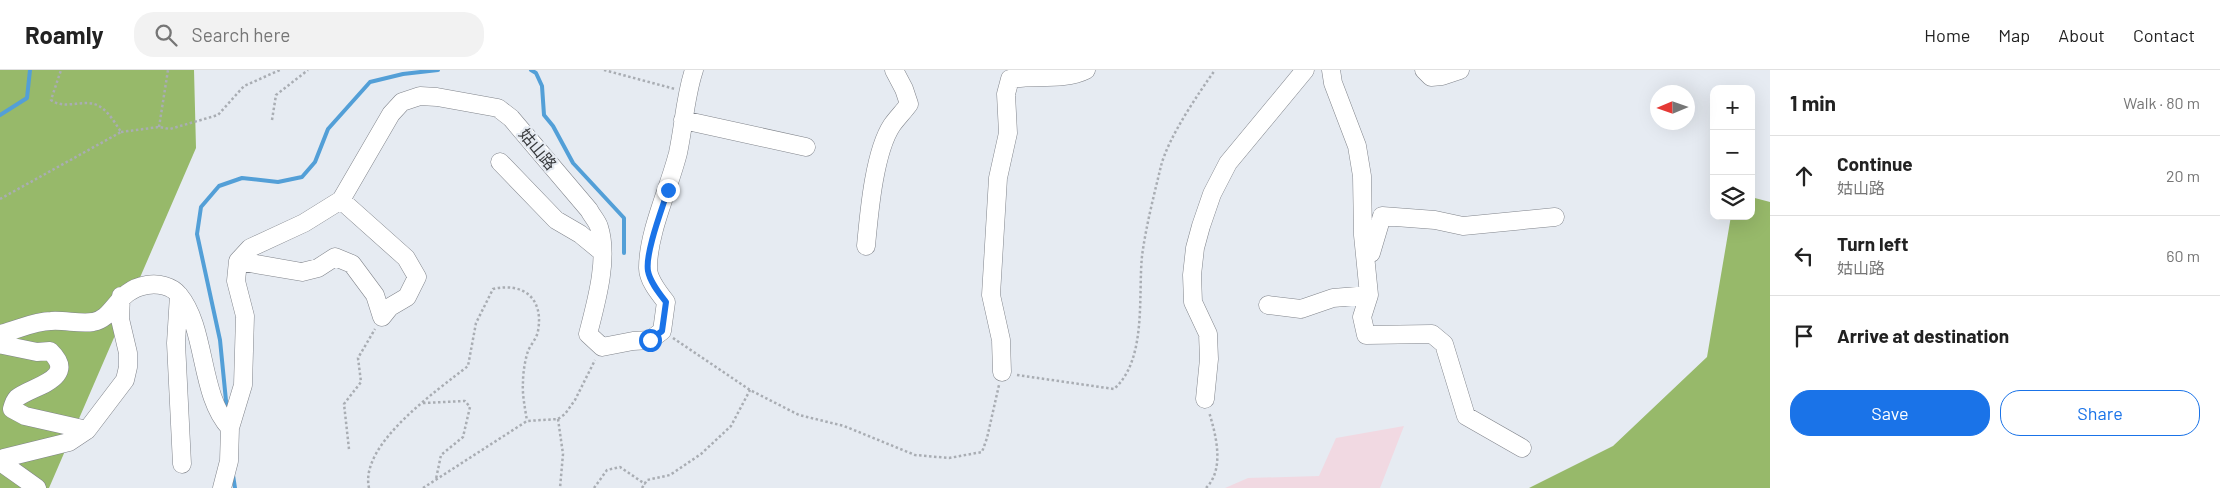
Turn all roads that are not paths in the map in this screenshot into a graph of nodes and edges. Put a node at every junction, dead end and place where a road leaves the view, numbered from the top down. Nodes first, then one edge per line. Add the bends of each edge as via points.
1 (694, 70) edge
2 (894, 70) edge
3 (1086, 70) edge
4 (1305, 70) edge
5 (1331, 70) edge
6 (1424, 70) edge
7 (1460, 70) edge
8 (683, 120) junction
9 (806, 147) dead end
10 (500, 162) dead end
11 (341, 200) junction
12 (1555, 217) dead end
13 (866, 246) dead end
14 (602, 252) junction
15 (1365, 254) junction
16 (238, 261) junction
17 (179, 294) junction
18 (1369, 295) junction
19 (122, 296) junction
20 (1268, 305) dead end
21 (0, 334) edge
22 (0, 342) edge
23 (1002, 372) dead end
24 (1206, 399) road end
25 (230, 428) junction
26 (87, 430) junction
27 (1522, 448) dead end
28 (182, 464) dead end
29 (37, 488) edge
30 (222, 488) edge

1 - 8 street
2 - 13 street via 909,104 891,126 882,148 869,212
3 - 23 street via 1076,75 1010,79 1006,94 1008,134 998,178 991,296 1001,340
4 - 24 street via 1228,163 1201,226 1192,276 1194,302 1208,334
5 - 15 street via 1357,146 1362,176
6 - 7 street via 1431,77
8 - 9 street
8 - 14 street, 姑山路 via 648,270 666,302 662,331 650,340 602,347 588,334 598,295
10 - 14 street via 556,220
11 - 14 street, 姑山路 via 391,114 402,102 420,96 437,97 498,108 512,118 589,210 599,227
11 - 16 street, 姑山路 via 304,223 250,248
11 - 16 street via 406,258 417,277 407,297 382,317 375,295 352,264 335,257 318,268 302,272
12 - 15 street via 1463,226 1436,220 1382,216 1371,253
15 - 18 street
16 - 25 street via 236,281 245,316 243,384
17 - 19 street via 164,285 148,284
17 - 25 street via 189,313 216,408
17 - 28 street via 176,343
18 - 20 street via 1333,298 1301,309
18 - 27 street via 1362,317 1366,335 1432,334 1444,344 1466,416
19 - 21 street via 106,316 93,322 49,320
19 - 26 street via 120,319 128,353 125,380
22 - 26 street via 38,352 50,351 58,361 55,377 16,398 12,409 25,416
25 - 30 street via 229,459
26 - 29 street via 69,442 4,458 2,463

